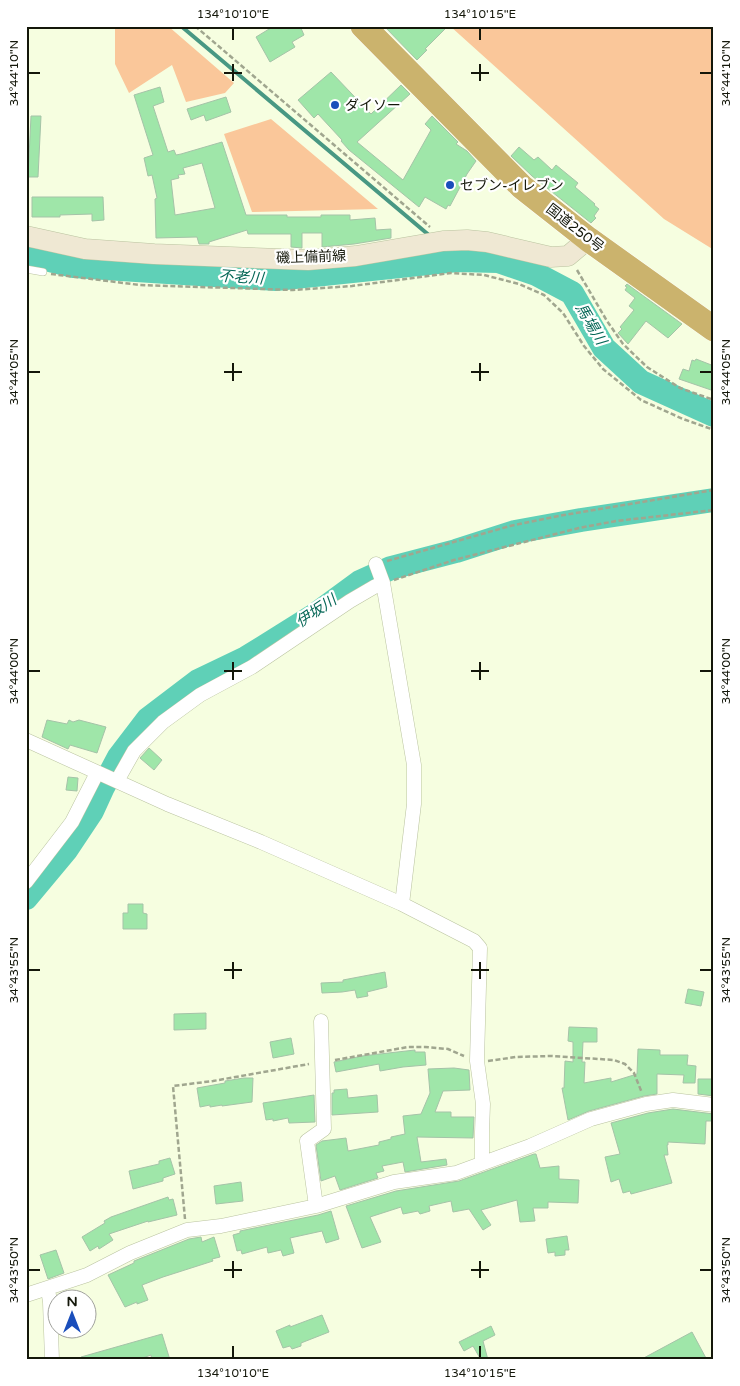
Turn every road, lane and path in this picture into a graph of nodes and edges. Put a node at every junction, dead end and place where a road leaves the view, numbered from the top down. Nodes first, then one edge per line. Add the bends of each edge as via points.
1 (195, 26) edge
2 (363, 26) edge
3 (26, 236) edge
4 (588, 239) junction
5 (434, 243) junction
6 (568, 256) junction
7 (26, 269) edge
8 (43, 272) joint
9 (714, 330) edge
10 (714, 400) edge
11 (714, 430) edge
12 (714, 490) edge
13 (714, 510) edge
14 (380, 573) junction
15 (26, 740) edge
16 (107, 776) junction
17 (26, 882) edge
18 (402, 904) junction
19 (321, 1021) dead end
20 (476, 1060) junction
21 (322, 1062) junction
22 (646, 1104) junction
23 (714, 1105) edge
24 (482, 1163) junction
25 (316, 1206) junction
26 (187, 1230) junction
27 (48, 1288) joint
28 (26, 1295) edge
29 (51, 1338) edge
30 (52, 1360) edge

1 - 5 path via 438,234
2 - 4 highway, 国道250号 via 522,186
3 - 5 main road, 磯上備前線 via 85,249 308,260
4 - 6 main road
4 - 9 highway, 国道250号
5 - 6 main road, 磯上備前線 via 468,240 551,257
6 - 10 path via 607,321 647,367 680,388
7 - 8 lane
8 - 11 path via 140,285 293,290 450,273 484,275 519,284 544,295 563,313 603,369 641,400
12 - 14 path via 510,526 405,556
13 - 14 path via 616,521 454,560
14 - 16 street via 374,587 252,667 200,695 163,722
14 - 18 street via 414,765 414,804
15 - 16 street
16 - 17 street
16 - 18 street
18 - 20 street via 474,941 480,948
19 - 21 street
20 - 21 path via 448,1049 425,1046
20 - 22 path via 552,1056 614,1060 625,1064 634,1074
20 - 24 street via 483,1104
21 - 25 street via 324,1129 307,1140
21 - 26 path via 172,1086
22 - 23 street via 673,1100
22 - 24 street via 591,1119
24 - 25 street via 456,1173 394,1182
25 - 26 street
26 - 27 street via 130,1253 88,1275
27 - 28 street
29 - 30 street

